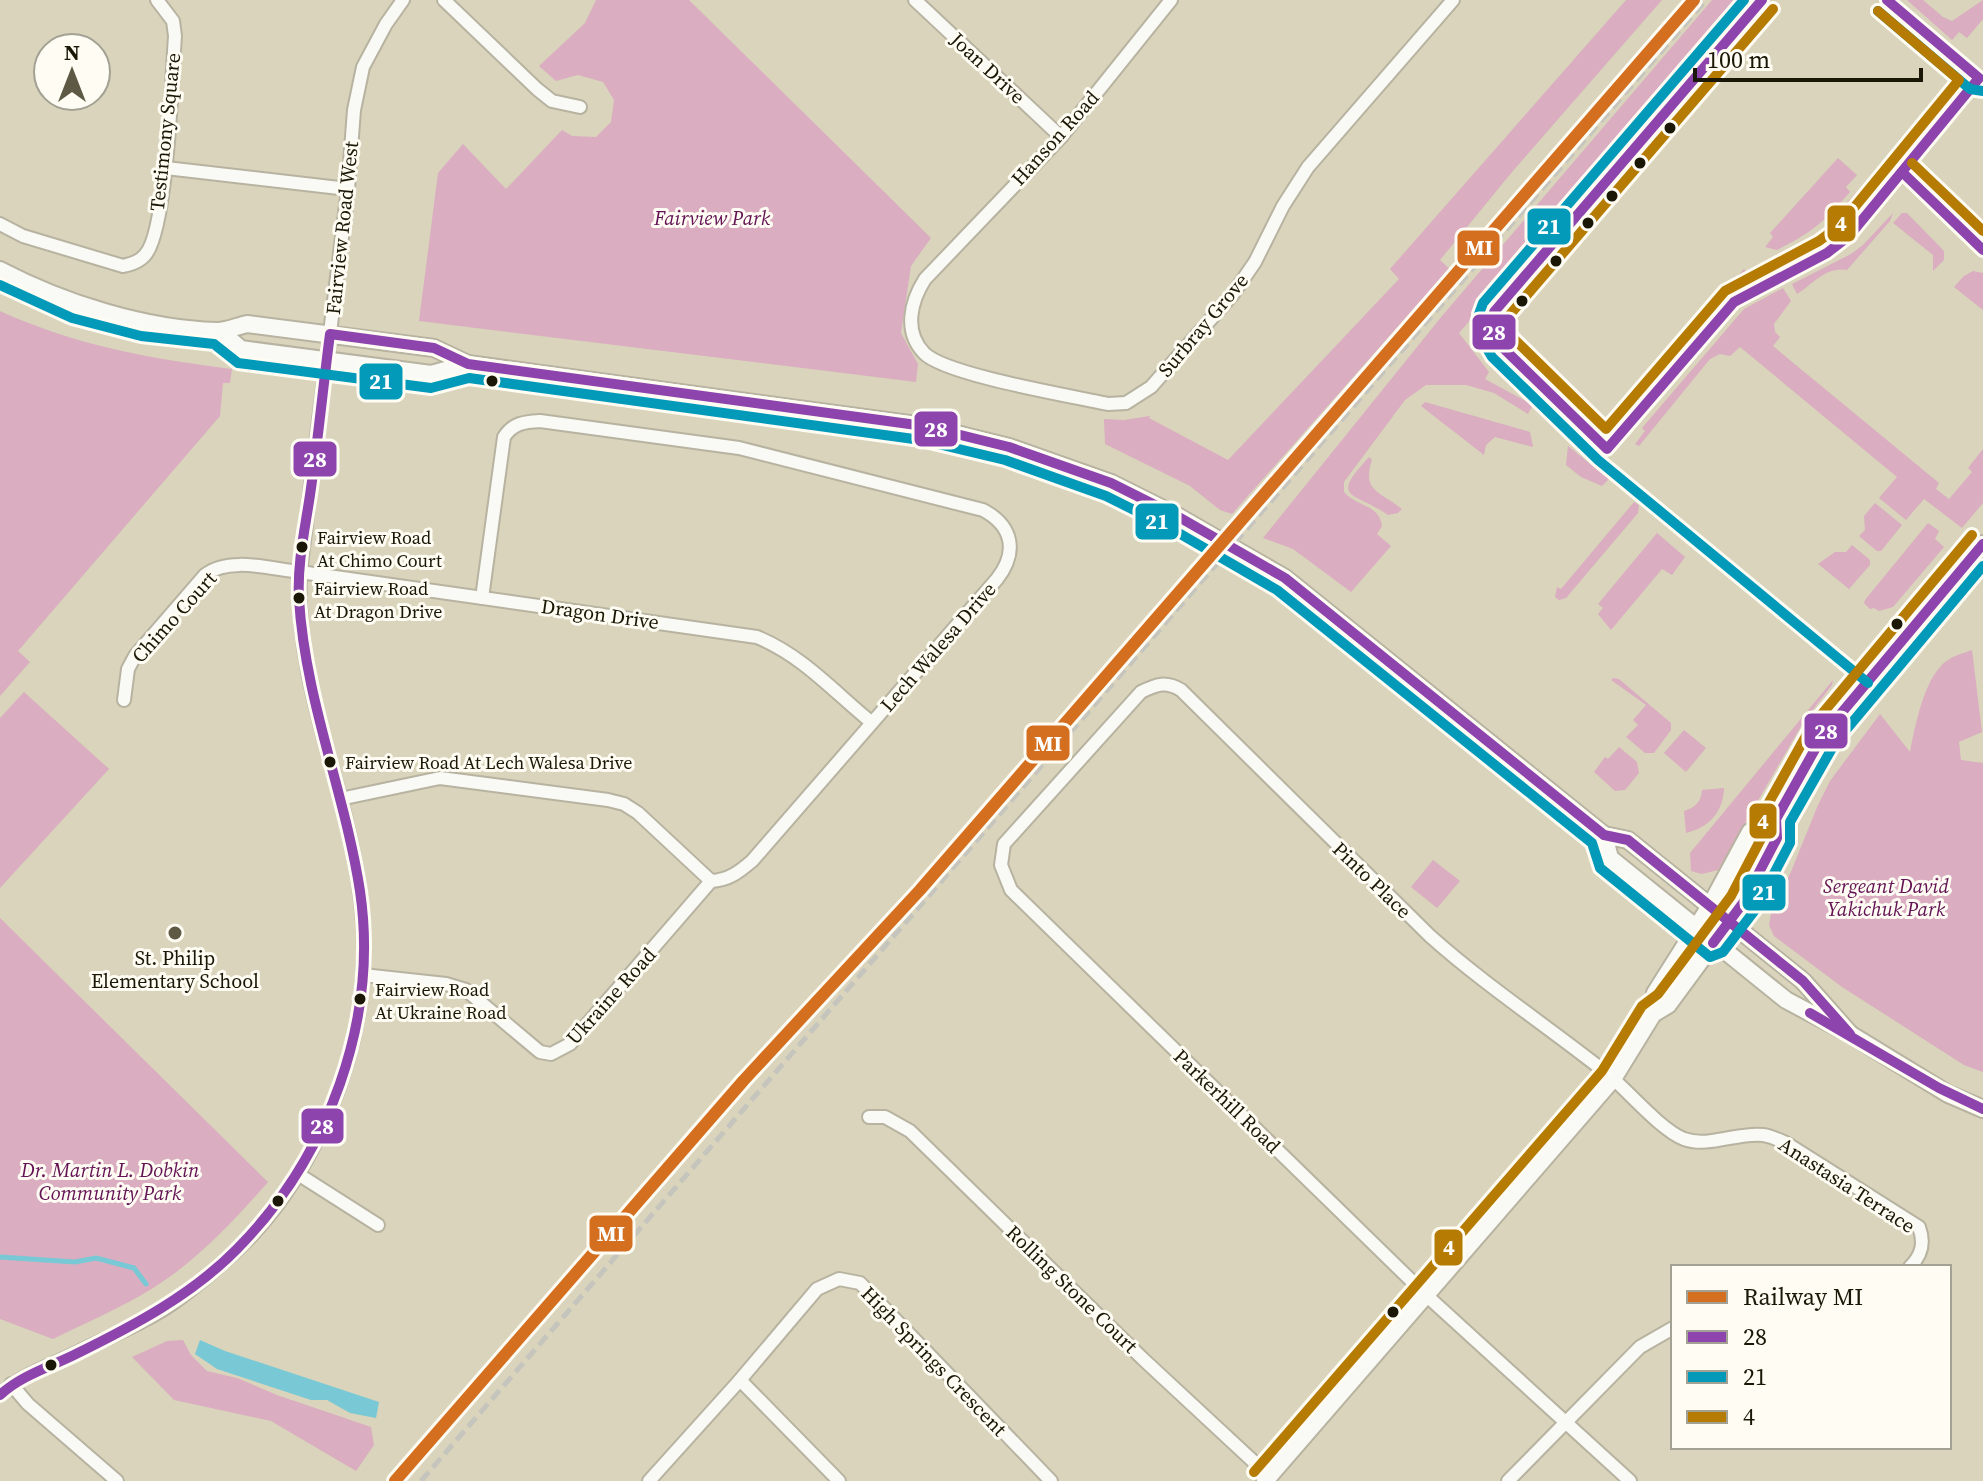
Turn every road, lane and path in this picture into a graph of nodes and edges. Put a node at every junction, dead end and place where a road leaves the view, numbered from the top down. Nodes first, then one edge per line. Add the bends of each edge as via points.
1 (157, 0) edge
2 (403, 0) edge
3 (444, 0) edge
4 (915, 0) edge
5 (1171, 0) edge
6 (1453, 0) edge
7 (580, 107) dead end
8 (1061, 137) junction
9 (166, 168) junction
10 (348, 189) junction
11 (0, 224) edge
12 (931, 269) joint
13 (0, 270) edge
14 (220, 331) junction
15 (330, 334) junction
16 (327, 360) junction
17 (468, 364) junction
18 (1983, 544) edge
19 (300, 572) junction
20 (482, 598) junction
21 (1141, 692) joint
22 (124, 700) dead end
23 (871, 722) junction
24 (340, 799) junction
25 (1776, 819) junction
26 (1604, 835) junction
27 (711, 881) junction
28 (1710, 906) junction
29 (1729, 921) junction
30 (1697, 927) junction
31 (1713, 943) junction
32 (363, 975) junction
33 (1653, 1014) junction
34 (1850, 1034) junction
35 (1613, 1079) junction
36 (1983, 1109) edge
37 (869, 1117) dead end
38 (298, 1174) junction
39 (378, 1225) dead end
40 (1911, 1265) edge
41 (1426, 1295) junction
42 (1671, 1329) edge
43 (740, 1380) junction
44 (11, 1384) junction
45 (0, 1395) edge
46 (1567, 1422) junction
47 (1267, 1479) edge
48 (117, 1481) edge
49 (649, 1481) edge
50 (839, 1481) edge
51 (1051, 1481) edge
52 (1508, 1481) edge
53 (1630, 1481) edge

1 - 9 street, Testimony Square via 173,21 175,36
2 - 10 street, Fairview Road West via 363,67
3 - 7 street via 552,101
4 - 8 street, Joan Drive
5 - 8 street, Hanson Road
6 - 12 street, Surbray Grove via 1308,167 1233,294 1151,387 1126,403 1108,404 956,370 925,353 910,322 918,290
8 - 12 street, Hanson Road
9 - 10 street
9 - 11 street, Testimony Square via 152,243 136,262 123,266
10 - 15 street, Fairview Road West
13 - 14 street via 76,304 145,322
14 - 15 street via 247,324
14 - 16 street via 241,349
15 - 16 street, Fairview Road West
15 - 17 street via 434,348
16 - 17 street via 431,374
16 - 19 street, Fairview Road West
17 - 26 street via 924,426 1009,447 1111,483 1285,578
18 - 25 street via 1823,735
19 - 20 street, Dragon Drive
19 - 22 street, Chimo Court via 214,568 135,656
19 - 24 street, Fairview Road West via 307,673
20 - 23 street, Dragon Drive via 757,637 798,658
20 - 23 street, Lech Walesa Drive via 504,437 510,428 527,422 739,448 995,516 1009,538 1005,568
21 - 35 street, Pinto Place via 1169,683 1181,690 1463,966
21 - 41 street, Parkerhill Road via 1004,844 1001,865 1011,890
23 - 27 street, Lech Walesa Drive via 752,861 734,876
24 - 27 street via 440,778 608,800 638,813
24 - 32 street, Fairview Road West via 361,896
25 - 28 street via 1750,832
25 - 29 street via 1777,838
26 - 28 street via 1628,840
26 - 30 street via 1610,858
27 - 32 street, Ukraine Road via 570,1044 551,1054 540,1052 466,990
28 - 29 street
28 - 30 street
29 - 31 street
29 - 34 street via 1803,981
30 - 31 street
30 - 33 street via 1655,993
31 - 33 street via 1668,1005
31 - 34 street via 1786,1000
32 - 38 street, Fairview Road West via 342,1076
33 - 35 street
34 - 36 street via 1948,1094
35 - 40 street, Anastasia Terrace via 1685,1139 1749,1134 1786,1143 1919,1227 1921,1252
35 - 41 street
37 - 47 street, Rolling Stone Court via 885,1117 910,1131
38 - 39 street
38 - 44 street, Fairview Road West via 253,1233 179,1300
41 - 46 street, Parkerhill Road
41 - 47 street
42 - 46 street via 1640,1347
43 - 49 street, High Springs Crescent
43 - 50 street
43 - 51 street, High Springs Crescent via 817,1289 839,1279 860,1283
44 - 45 street, Fairview Road West
44 - 48 street
46 - 52 street
46 - 53 street, Parkerhill Road

